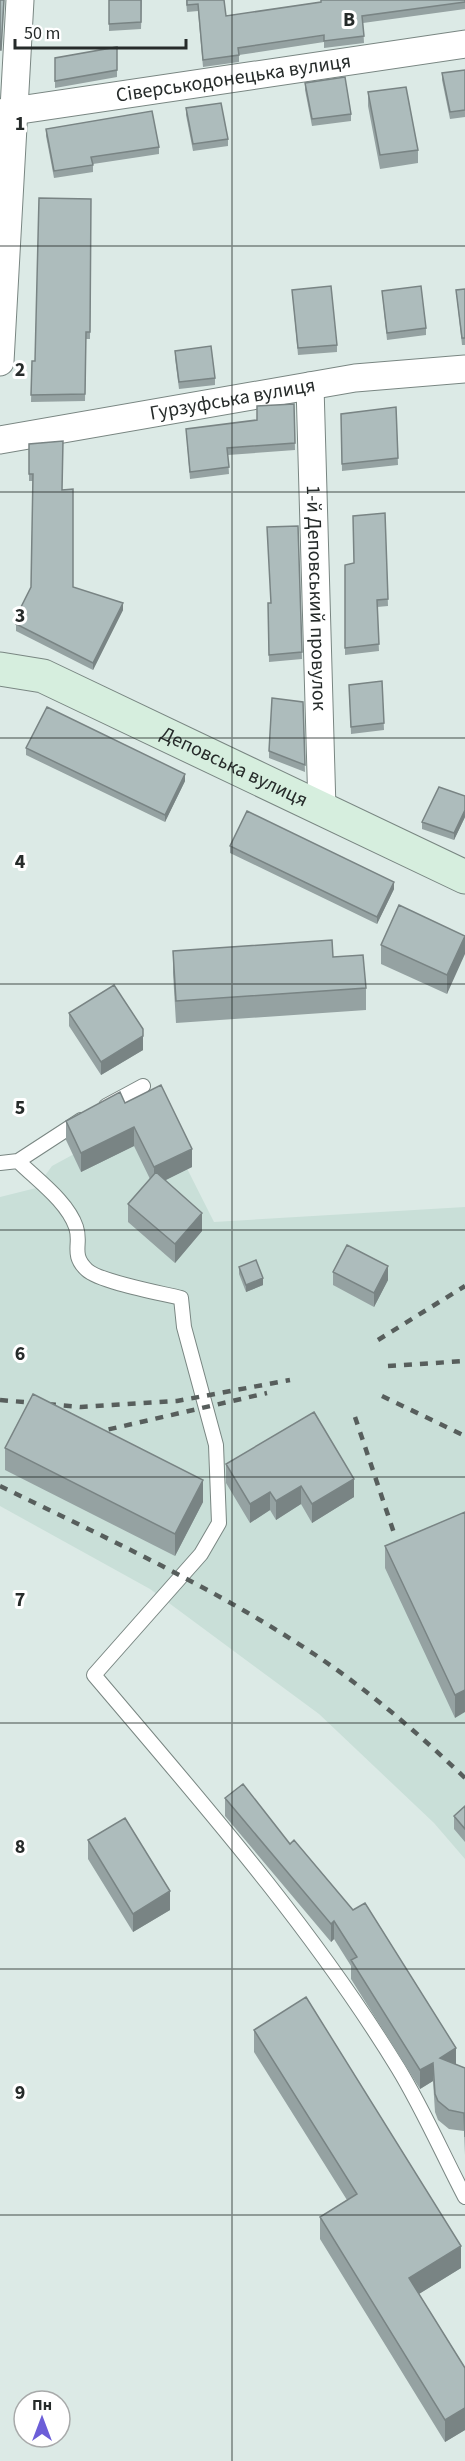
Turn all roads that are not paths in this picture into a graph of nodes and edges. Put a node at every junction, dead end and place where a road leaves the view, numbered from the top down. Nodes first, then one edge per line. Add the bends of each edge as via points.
1 (20, 0) edge
2 (465, 44) edge
3 (7, 112) edge
4 (0, 362) edge
5 (465, 369) edge
6 (310, 386) junction
7 (0, 440) edge
8 (0, 669) edge
9 (322, 809) junction
10 (465, 877) edge
11 (143, 1086) dead end
12 (18, 1161) junction
13 (0, 1163) edge
14 (465, 2197) edge

1 - 3 street
2 - 3 street, Сіверськодонецька вулиця
3 - 4 street
5 - 6 street, Гурзуфська вулиця via 355,378
6 - 7 street, Гурзуфська вулиця
6 - 9 street, 1-й Деповський провулок
8 - 9 main road, Деповська вулиця via 43,676
9 - 10 main road, Деповська вулиця
11 - 12 lane via 67,1128
12 - 13 lane
12 - 14 lane via 63,1205 77,1228 76,1256 88,1271 181,1298 184,1327 216,1445 219,1523 201,1554 94,1675 223,1826 337,1976 398,2069

